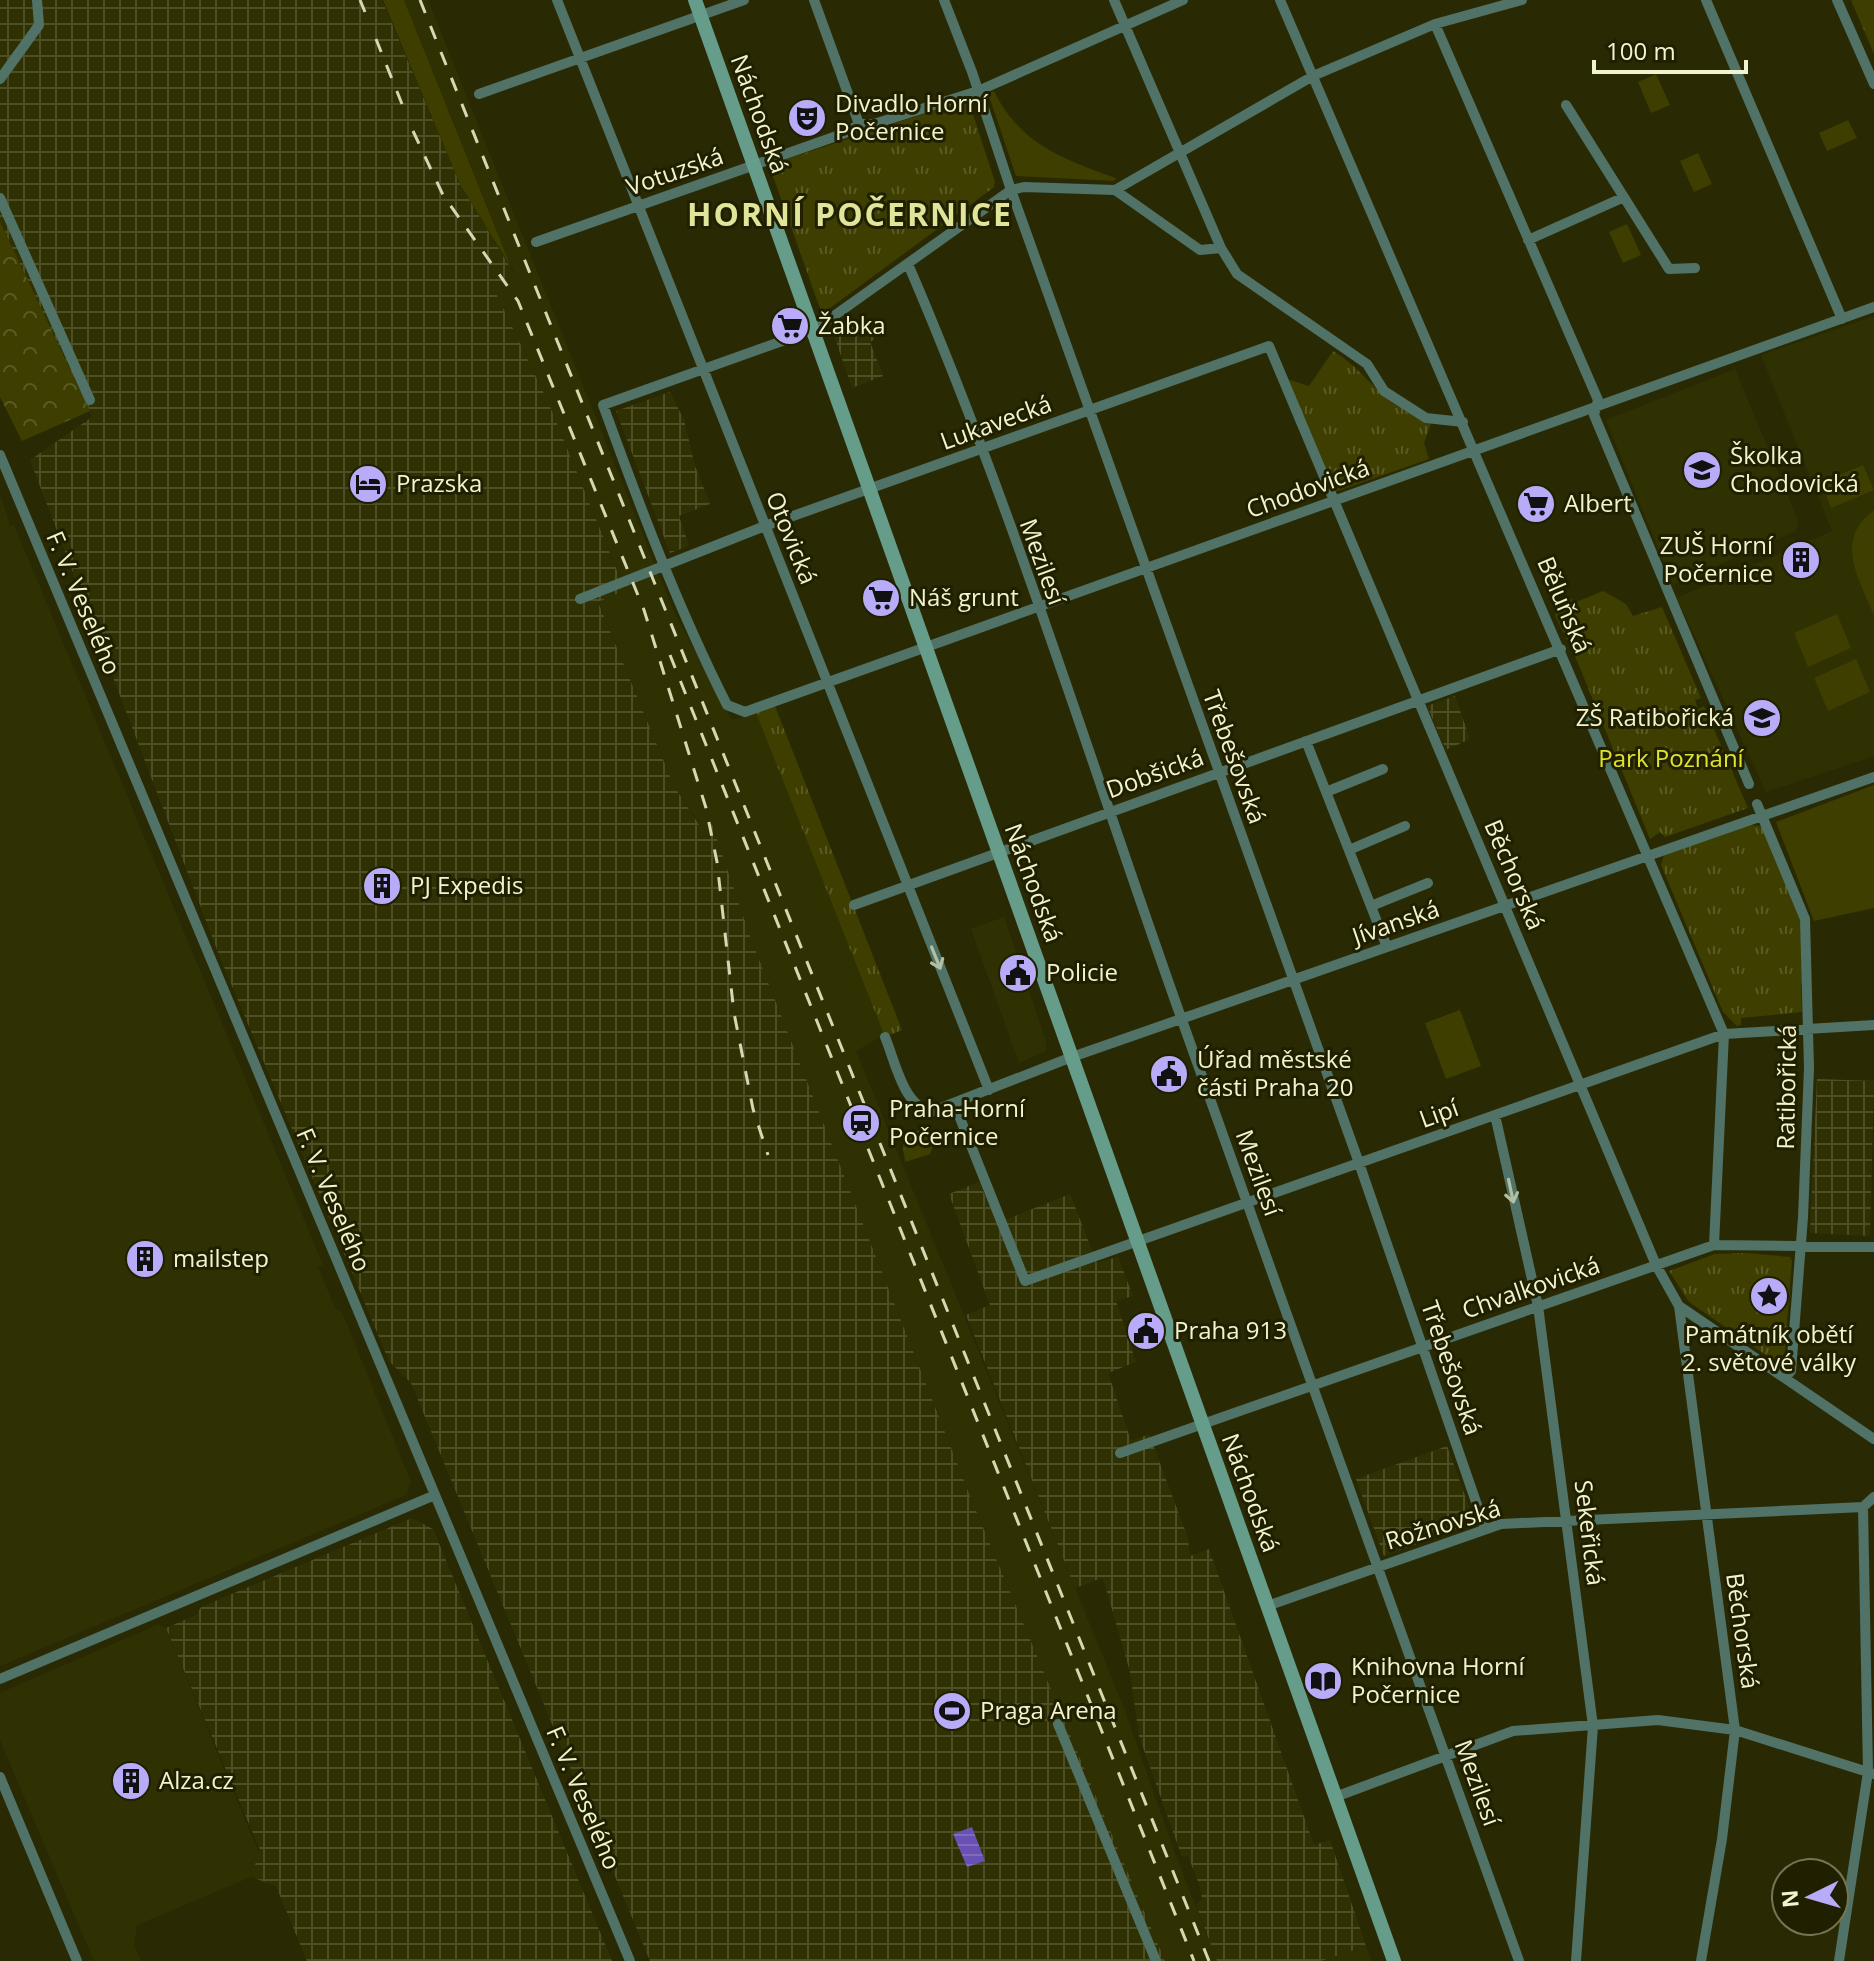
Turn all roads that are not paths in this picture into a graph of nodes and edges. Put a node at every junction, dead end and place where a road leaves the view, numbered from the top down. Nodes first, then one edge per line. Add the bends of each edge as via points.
1 (37, 0) edge
2 (557, 0) edge
3 (695, 0) edge
4 (744, 0) edge
5 (814, 0) edge
6 (944, 0) edge
7 (1114, 0) edge
8 (1183, 0) edge
9 (1280, 0) edge
10 (1522, 0) edge
11 (1706, 0) edge
12 (1837, 0) edge
13 (700, 15) junction
14 (1435, 24) junction
15 (1125, 26) junction
16 (579, 58) junction
17 (1313, 76) junction
18 (0, 79) edge
19 (1874, 84) edge
20 (978, 91) junction
21 (479, 94) dead end
22 (1566, 105) dead end
23 (859, 124) junction
24 (1180, 154) junction
25 (754, 165) junction
26 (1011, 190) junction
27 (1115, 190) junction
28 (0, 198) edge
29 (1622, 198) junction
30 (638, 206) junction
31 (1528, 240) junction
32 (536, 242) dead end
33 (1221, 248) junction
34 (908, 264) junction
35 (1695, 268) dead end
36 (1874, 307) edge
37 (1842, 319) junction
38 (812, 329) junction
39 (703, 370) junction
40 (90, 400) dead end
41 (1596, 407) junction
42 (1090, 411) junction
43 (1463, 422) junction
44 (981, 450) junction
45 (1476, 450) junction
46 (0, 455) edge
47 (869, 489) junction
48 (1335, 501) junction
49 (765, 526) junction
50 (663, 566) junction
51 (1146, 569) junction
52 (580, 599) dead end
53 (1037, 608) junction
54 (926, 648) junction
55 (1561, 649) junction
56 (827, 682) junction
57 (1418, 700) junction
58 (1306, 741) junction
59 (1383, 769) dead end
60 (1218, 773) junction
61 (1874, 777) edge
62 (1749, 784) dead end
63 (1326, 792) junction
64 (1757, 804) dead end
65 (1111, 811) junction
66 (1762, 816) junction
67 (1405, 826) dead end
68 (1349, 850) junction
69 (999, 852) junction
70 (1649, 856) junction
71 (1428, 883) dead end
72 (908, 886) junction
73 (854, 905) dead end
74 (1371, 906) junction
75 (1505, 906) junction
76 (1387, 947) junction
77 (1293, 980) junction
78 (1181, 1019) junction
79 (1874, 1025) edge
80 (1809, 1027) junction
81 (1724, 1034) junction
82 (885, 1037) dead end
83 (1072, 1057) junction
84 (1580, 1085) junction
85 (989, 1090) junction
86 (954, 1103) junction
87 (1495, 1115) junction
88 (1359, 1163) junction
89 (1248, 1202) junction
90 (1137, 1241) junction
91 (1801, 1244) junction
92 (1714, 1245) junction
93 (1874, 1247) edge
94 (1656, 1265) junction
95 (1538, 1306) junction
96 (1679, 1306) junction
97 (1422, 1347) junction
98 (1785, 1378) junction
99 (1313, 1385) junction
100 (1202, 1424) junction
101 (1874, 1439) edge
102 (1120, 1453) dead end
103 (435, 1495) junction
104 (1874, 1497) edge
105 (1863, 1507) junction
106 (1706, 1514) junction
107 (1567, 1521) junction
108 (1485, 1528) junction
109 (1379, 1567) junction
110 (1267, 1606) junction
111 (0, 1679) edge
112 (1058, 1724) dead end
113 (1593, 1726) junction
114 (1735, 1730) junction
115 (1445, 1755) junction
116 (1871, 1773) edge
117 (0, 1777) edge
118 (1335, 1797) junction
119 (77, 1961) edge
120 (630, 1961) edge
121 (1156, 1961) edge
122 (1394, 1961) edge
123 (1519, 1961) edge
124 (1576, 1961) edge
125 (1701, 1961) edge
126 (1839, 1961) edge

1 - 18 street via 39,25
2 - 16 street, Otovická
3 - 13 main road, Náchodská
4 - 13 street
5 - 23 street
6 - 20 street, Třebešovská
7 - 15 street
8 - 15 street, Votuzská
9 - 17 street, Běluňská
10 - 14 street
11 - 37 street
12 - 19 street
13 - 16 street
13 - 25 main road, Náchodská
14 - 17 street
14 - 31 street
15 - 20 street, Votuzská
15 - 24 street
16 - 21 street
16 - 30 street, Otovická
17 - 24 street
17 - 43 street, Běluňská
20 - 23 street, Votuzská via 874,124
20 - 26 street, Třebešovská
22 - 29 street
23 - 25 street, Votuzská
24 - 27 street
24 - 33 street
25 - 30 street, Votuzská
25 - 38 main road, Náchodská
26 - 27 street
26 - 34 street
26 - 42 street, Třebešovská
27 - 33 street via 1200,250
28 - 40 street
29 - 31 street
29 - 35 street via 1669,269
30 - 32 street, Votuzská
30 - 39 street, Otovická
31 - 41 street via 1598,400
33 - 43 street via 1237,274 1367,364 1384,391 1426,418
34 - 38 street
34 - 44 street, Mezilesí
36 - 37 street, Chodovická
37 - 41 street, Chodovická
38 - 39 street
38 - 47 main road, Náchodská
39 - 49 street, Otovická
39 - 50 street via 603,405
41 - 45 street, Chodovická
41 - 62 street via 1594,415
42 - 44 street, Lukavecká
42 - 48 street, Lukavecká via 1269,346
42 - 51 street, Třebešovská
43 - 45 street, Běluňská
44 - 47 street, Lukavecká
44 - 53 street, Mezilesí
45 - 48 street, Chodovická
45 - 55 street, Běluňská
46 - 103 street, F. V. Veselého
47 - 49 street, Lukavecká
47 - 54 main road, Náchodská
48 - 51 street, Chodovická
48 - 57 street, Běchorská
49 - 50 street, Lukavecká
49 - 56 street, Otovická
50 - 52 street, Lukavecká
50 - 56 street, Chodovická via 727,705 745,712
51 - 53 street, Chodovická
51 - 60 street, Třebešovská
53 - 54 street, Chodovická
53 - 65 street, Mezilesí
54 - 56 street, Chodovická
54 - 69 main road, Náchodská
55 - 57 street, Dobšická
55 - 70 street, Běluňská
56 - 72 street, Otovická
57 - 58 street, Dobšická
57 - 75 street, Běchorská
58 - 60 street, Dobšická
58 - 63 street
59 - 63 street
60 - 65 street, Dobšická
60 - 77 street, Třebešovská
61 - 66 street, Jívanská
63 - 68 street
64 - 66 street, Ratibořická
65 - 69 street, Dobšická
65 - 78 street, Mezilesí
66 - 70 street, Jívanská
66 - 80 street, Ratibořická via 1805,919
67 - 68 street
68 - 74 street
69 - 72 street, Dobšická
69 - 83 main road, Náchodská
70 - 75 street, Jívanská
70 - 81 street, Běluňská
71 - 74 street
72 - 73 street, Dobšická
72 -> 85 street, Otovická
74 - 76 street
75 - 76 street, Jívanská
75 - 84 street, Běchorská
76 - 77 street, Jívanská
77 - 78 street, Jívanská
77 - 88 street, Třebešovská
78 - 83 street, Jívanská
78 - 89 street, Mezilesí
79 - 80 street, Lipí
80 - 81 street, Lipí
80 - 91 street, Ratibořická
81 - 84 street, Lipí
81 - 92 street, Běluňská
82 - 86 street, Jívanská via 911,1099 924,1111
83 - 85 street, Jívanská
83 - 90 main road, Náchodská
84 - 87 street, Lipí
84 - 94 street, Běchorská
85 - 86 street, Jívanská
86 - 90 street, Lipí via 1025,1281
87 - 88 street, Lipí
87 -> 95 street, Sekeřická
88 - 89 street, Lipí
88 - 97 street, Třebešovská
89 - 90 street, Lipí
89 - 99 street, Mezilesí
90 - 100 main road, Náchodská
91 - 92 street, Chvalkovická
91 - 93 street, Chvalkovická
91 - 98 street, Ratibořická via 1791,1371
92 - 94 street, Chvalkovická
94 - 95 street, Chvalkovická
94 - 96 street, Běchorská
95 - 97 street, Chvalkovická
95 - 107 street, Sekeřická
96 - 98 street
96 - 106 street, Běchorská
97 - 99 street, Chvalkovická
97 - 108 street, Třebešovská
98 - 101 street
99 - 100 street, Chvalkovická
99 - 109 street, Mezilesí
100 - 102 street, Chvalkovická
100 - 110 main road, Náchodská
103 - 111 street
103 - 120 street, F. V. Veselého
104 - 105 street
105 - 106 street, Rožnovská
105 - 116 street
106 - 107 street, Rožnovská
106 - 114 street, Běchorská
107 - 108 street, Rožnovská
107 - 113 street, Sekeřická
108 - 109 street, Rožnovská
109 - 110 street, Rožnovská
109 - 115 street, Mezilesí
110 - 118 main road, Náchodská
112 - 121 street
113 - 114 street via 1658,1720
113 - 115 street via 1513,1731
113 - 124 street, Sekeřická
114 - 116 street
114 - 125 street, Běchorská
115 - 118 street
115 - 123 street, Mezilesí
116 - 126 street
117 - 119 street
118 - 122 main road, Náchodská

